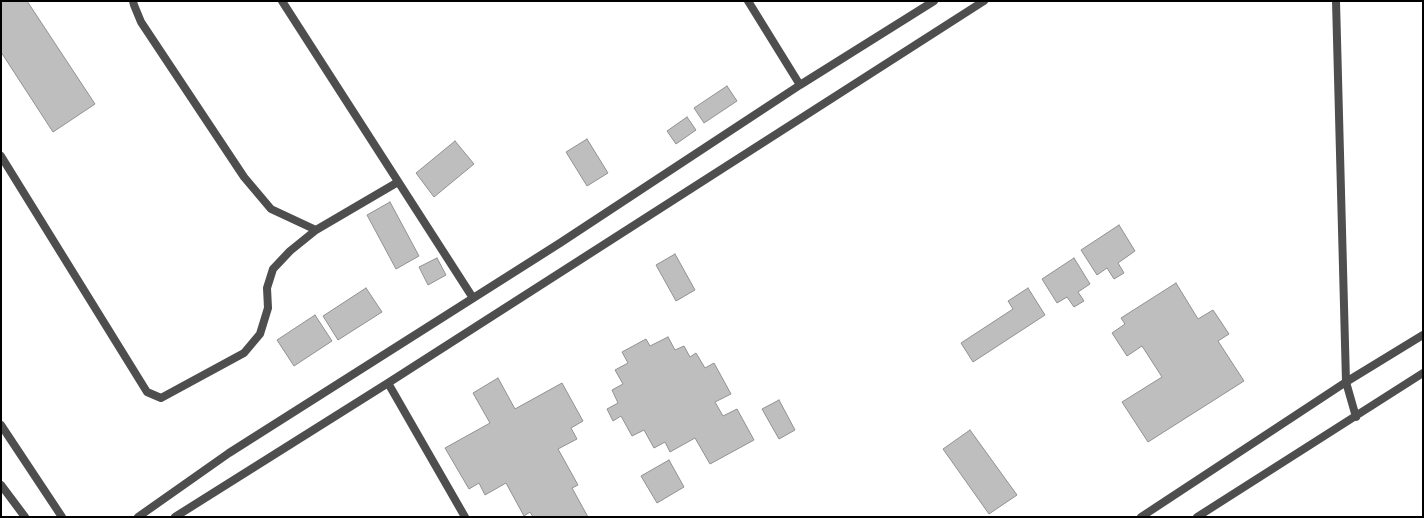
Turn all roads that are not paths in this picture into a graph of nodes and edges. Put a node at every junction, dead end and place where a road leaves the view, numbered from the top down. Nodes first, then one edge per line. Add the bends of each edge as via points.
1 (134, 1) edge
2 (282, 1) edge
3 (748, 1) edge
4 (934, 1) edge
5 (984, 1) edge
6 (1336, 1) edge
7 (800, 85) junction
8 (1, 156) edge
9 (398, 182) junction
10 (316, 230) junction
11 (473, 298) junction
12 (1423, 336) edge
13 (1423, 373) edge
14 (1346, 382) junction
15 (388, 383) junction
16 (1356, 417) junction
17 (1, 425) edge
18 (1, 485) edge
19 (24, 517) edge
20 (62, 517) edge
21 (138, 517) edge
22 (175, 517) edge
23 (465, 517) edge
24 (1141, 517) edge
25 (1197, 517) edge

1 - 10 lane via 141,22 244,177 271,209
2 - 9 lane
3 - 7 lane
4 - 7 lane
5 - 15 lane
6 - 14 lane
7 - 11 lane
8 - 10 lane via 147,392 161,398 244,353 260,334 268,308 267,288 273,269
9 - 10 lane
9 - 11 lane
11 - 21 lane via 229,453
12 - 14 lane
13 - 16 lane
14 - 16 lane
14 - 24 lane
15 - 22 lane
15 - 23 lane
16 - 25 lane
17 - 20 lane
18 - 19 lane

